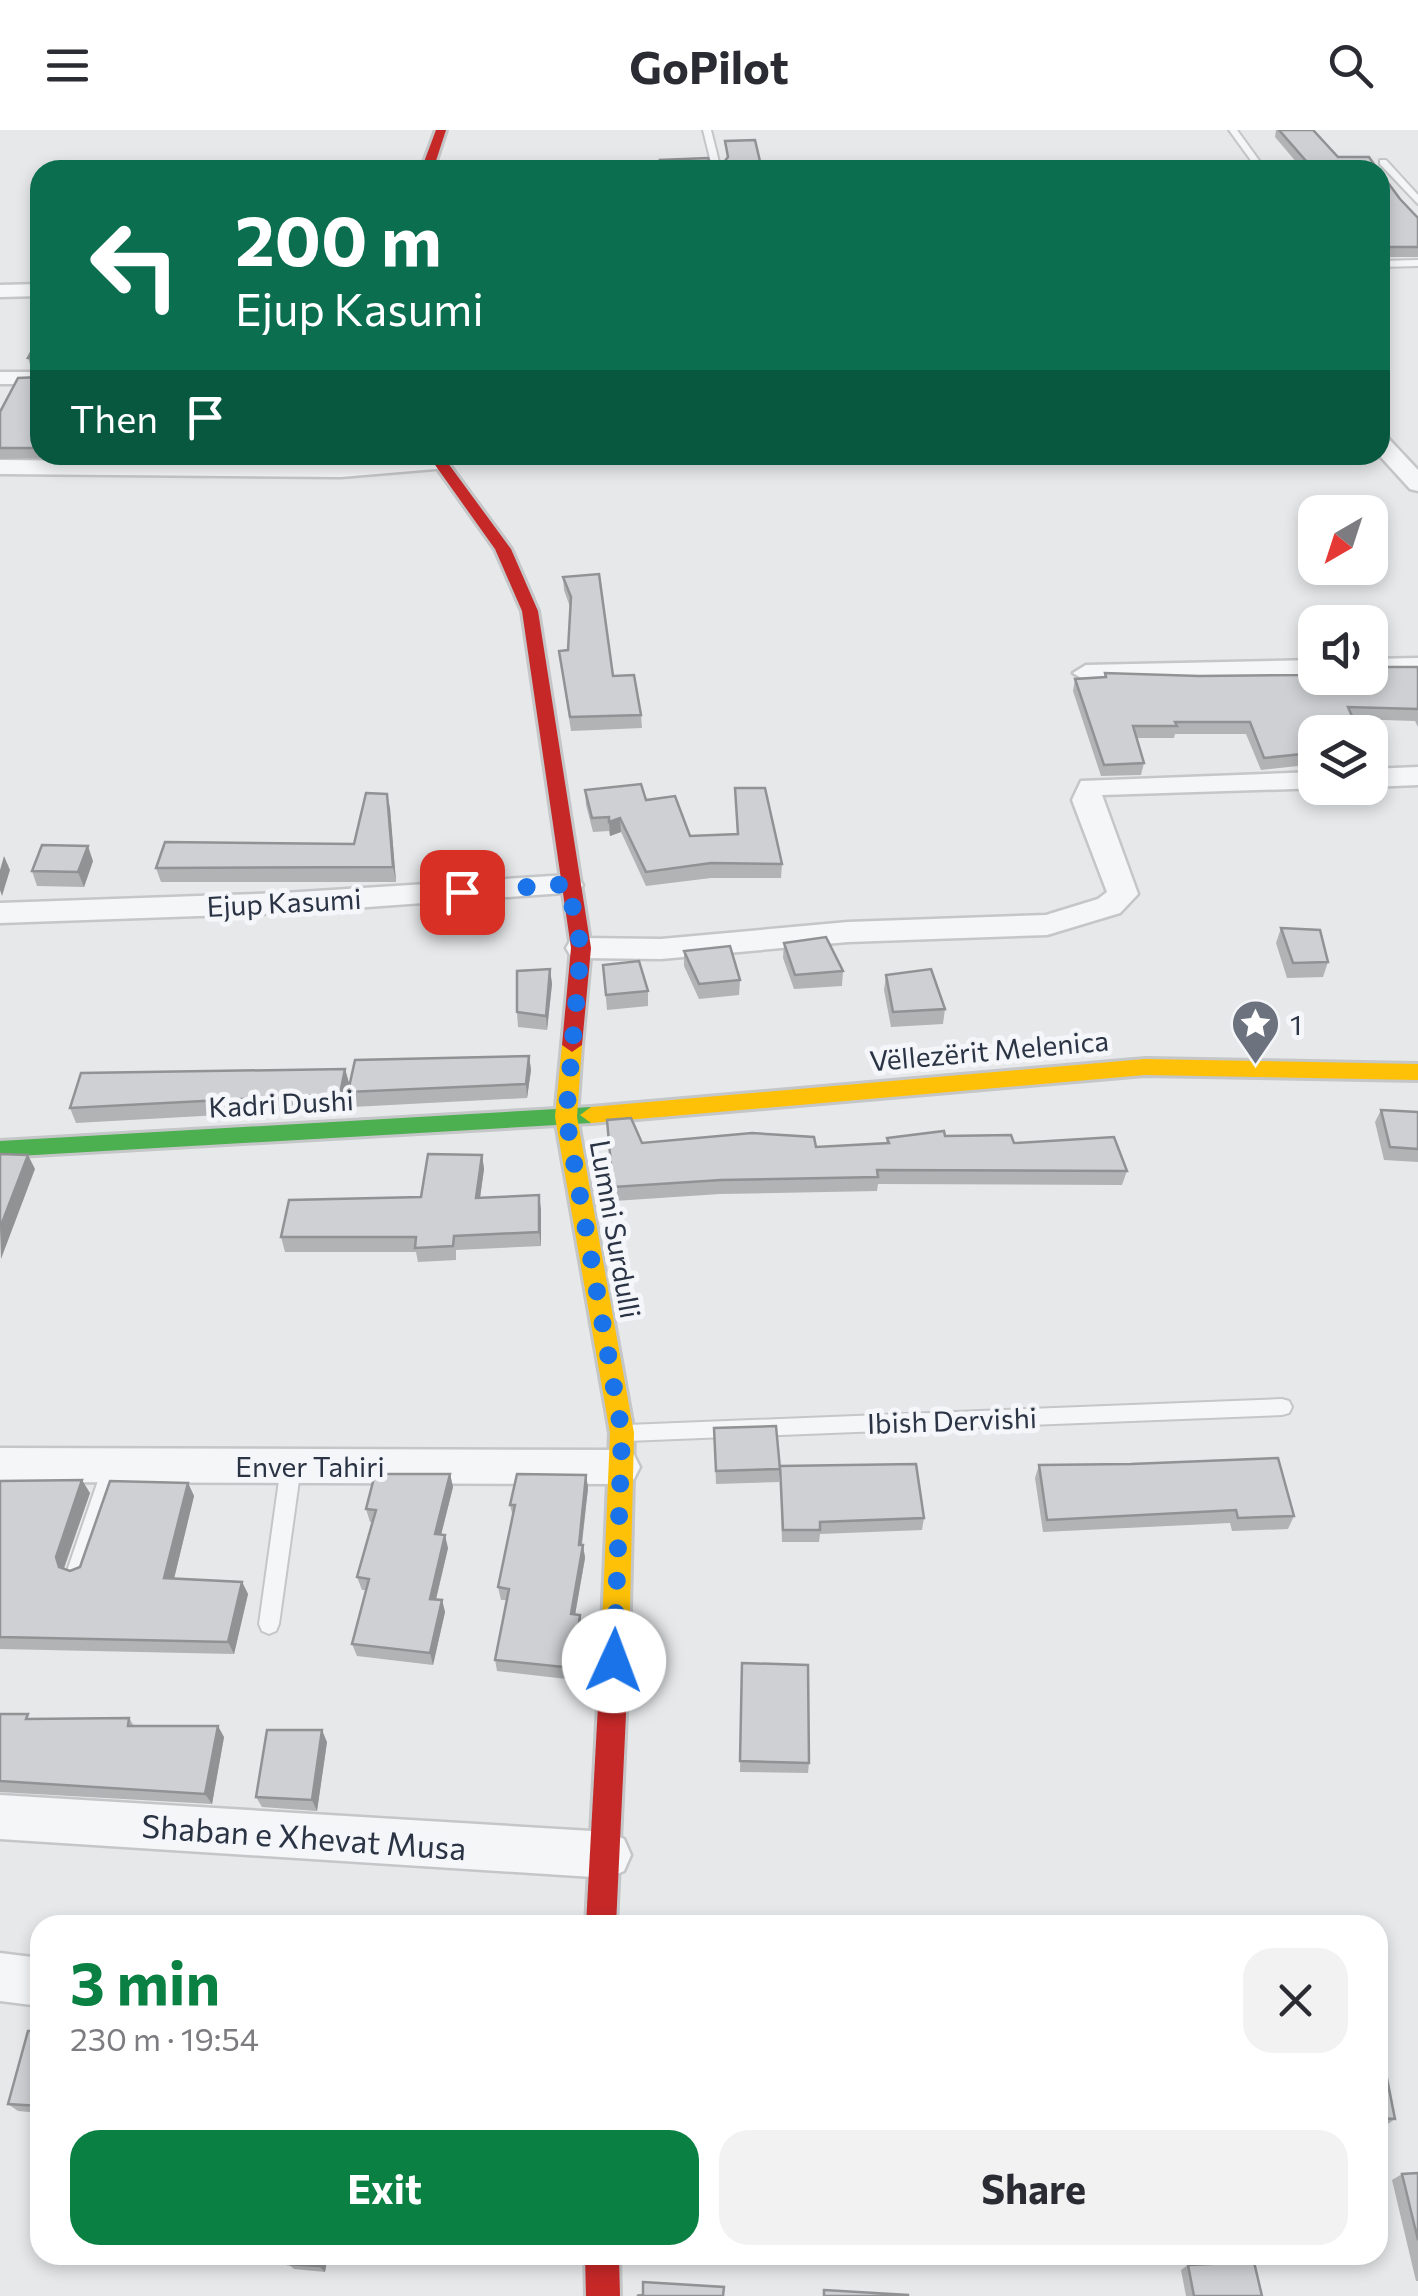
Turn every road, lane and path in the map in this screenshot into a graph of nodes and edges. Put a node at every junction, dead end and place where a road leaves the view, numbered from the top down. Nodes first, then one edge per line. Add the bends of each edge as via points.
1 (441, 130) edge
2 (707, 130) edge
3 (1233, 130) edge
4 (430, 160) edge
5 (714, 160) edge
6 (1255, 160) edge
7 (1390, 170) edge
8 (1418, 200) edge
9 (1390, 264) edge
10 (1418, 264) edge
11 (0, 290) edge
12 (30, 290) edge
13 (0, 378) edge
14 (30, 378) edge
15 (1390, 454) edge
16 (385, 465) edge
17 (441, 465) edge
18 (0, 467) edge
19 (1418, 484) edge
20 (1418, 666) edge
21 (1388, 667) edge
22 (1298, 668) edge
23 (1086, 674) edge
24 (1418, 776) edge
25 (1388, 777) edge
26 (1298, 781) edge
27 (568, 884) junction
28 (0, 913) edge
29 (581, 948) junction
30 (1418, 1072) edge
31 (566, 1117) junction
32 (0, 1150) edge
33 (1282, 1407) dead end
34 (621, 1450) junction
35 (0, 1465) edge
36 (114, 1466) junction
37 (292, 1466) junction
38 (77, 1571) edge
39 (269, 1624) dead end
40 (0, 1816) edge
41 (608, 1854) junction
42 (602, 1915) edge
43 (0, 1977) edge
44 (30, 1981) edge
45 (602, 2265) edge
46 (603, 2296) edge

1 - 4 street
2 - 5 lane
3 - 6 lane
7 - 8 lane
9 - 10 lane
11 - 12 street
13 - 14 street
15 - 19 street
16 - 18 street
17 - 27 street, Lumni Surdulli via 503,549 530,611
20 - 21 street
22 - 23 street
24 - 25 street
26 - 29 street via 1091,787 1086,800 1122,894 1108,906 1047,925
27 - 28 street, Ejup Kasumi
27 - 29 street, Lumni Surdulli
29 - 31 street, Lumni Surdulli
30 - 31 street, Vëllezërit Melenica via 1145,1066
31 - 32 street, Kadri Dushi
31 - 34 street, Lumni Surdulli
33 - 34 lane, Ibish Dervishi
34 - 37 street, Enver Tahiri
34 - 41 street, Lumni Surdulli
35 - 36 street, Enver Tahiri
36 - 37 street, Enver Tahiri
36 - 38 lane
37 - 39 lane
40 - 41 street, Shaban e Xhevat Musa
41 - 42 street, Lumni Surdulli
43 - 44 street
45 - 46 street

